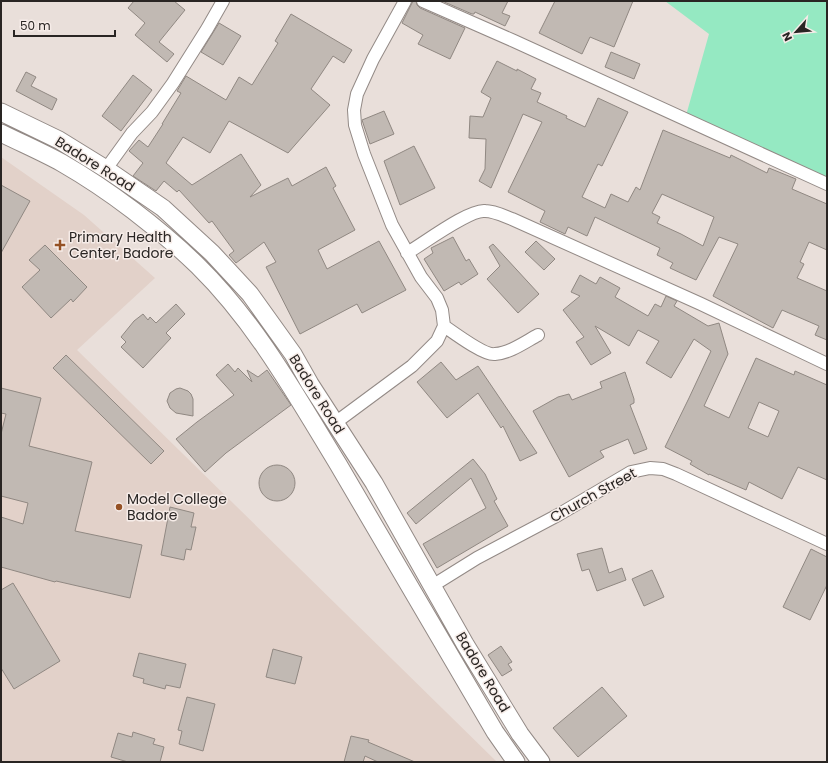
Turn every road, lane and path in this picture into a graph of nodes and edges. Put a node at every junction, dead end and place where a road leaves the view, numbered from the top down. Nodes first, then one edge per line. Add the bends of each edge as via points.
1 (223, 1) edge
2 (405, 1) edge
3 (423, 1) edge
4 (1, 112) edge
5 (1, 133) edge
6 (106, 169) junction
7 (827, 184) edge
8 (407, 253) junction
9 (271, 323) junction
10 (444, 326) junction
11 (256, 334) junction
12 (538, 335) dead end
13 (827, 364) edge
14 (336, 423) junction
15 (827, 544) edge
16 (432, 586) junction
17 (516, 762) edge
18 (541, 762) edge

1 - 6 street via 173,83
2 - 8 street via 373,59 357,94 354,110 355,125 364,154 392,225
3 - 7 street
4 - 6 main road, Badore Road via 59,140
5 - 11 main road, Badore Road via 66,166 139,216 198,266
6 - 9 main road, Badore Road via 163,208 191,233 250,294
8 - 10 street via 437,298
8 - 13 street via 466,216 487,210 702,304
9 - 11 main road
9 - 14 main road, Badore Road
10 - 12 street via 488,354 500,354
10 - 14 street via 437,342 412,366
11 - 17 main road, Badore Road via 313,423
14 - 16 main road, Badore Road via 374,483
15 - 16 street, Church Street via 676,474 650,468 632,472 477,558
16 - 18 main road, Badore Road via 516,728

